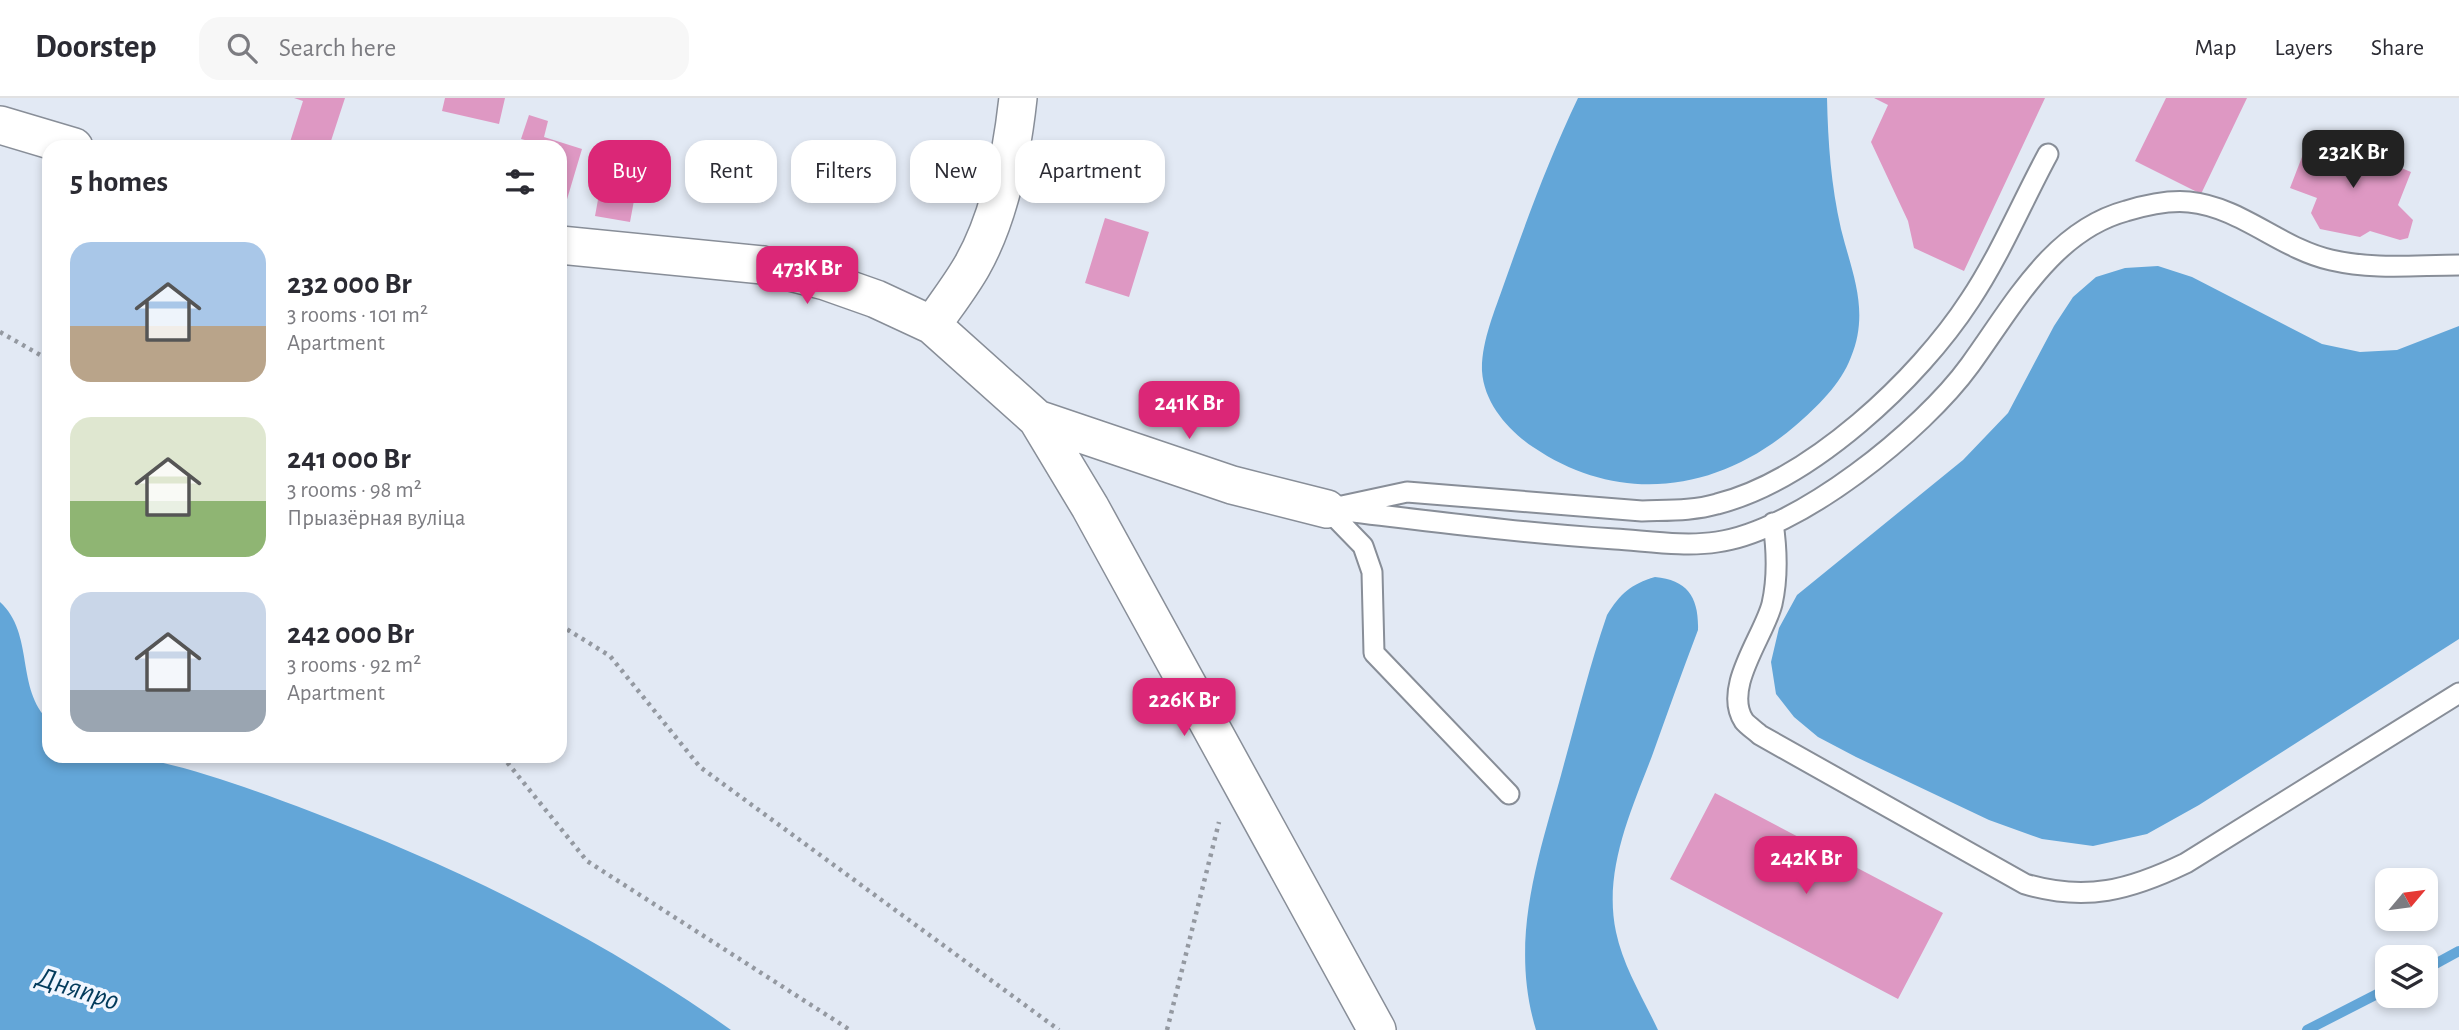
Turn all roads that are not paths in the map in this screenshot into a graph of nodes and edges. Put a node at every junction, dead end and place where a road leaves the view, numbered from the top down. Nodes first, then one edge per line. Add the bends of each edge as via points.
1 (1018, 98) edge
2 (0, 125) edge
3 (50, 140) edge
4 (2048, 154) dead end
5 (567, 246) edge
6 (2459, 265) edge
7 (932, 325) junction
8 (1037, 419) junction
9 (1328, 509) junction
10 (1773, 523) junction
11 (2459, 693) edge
12 (1509, 794) dead end
13 (1377, 1030) edge

1 - 7 street via 1014,137 995,208 973,265
2 - 3 street
4 - 9 lane via 1972,298 1942,341 1873,412 1794,468 1752,491 1717,504 1679,510 1407,492
5 - 7 street via 763,265 864,295
6 - 10 lane via 2383,267 2329,260 2229,213 2190,202 2157,204 2095,220 2062,244 1931,409 1834,490
7 - 8 street
8 - 9 street via 1232,485
8 - 13 street
9 - 10 lane via 1554,535 1716,543
9 - 12 lane via 1363,546 1372,572 1374,653
10 - 11 lane via 1777,577 1771,606 1742,674 1738,698 1744,721 1760,736 2025,884 2058,893 2094,893 2159,877

